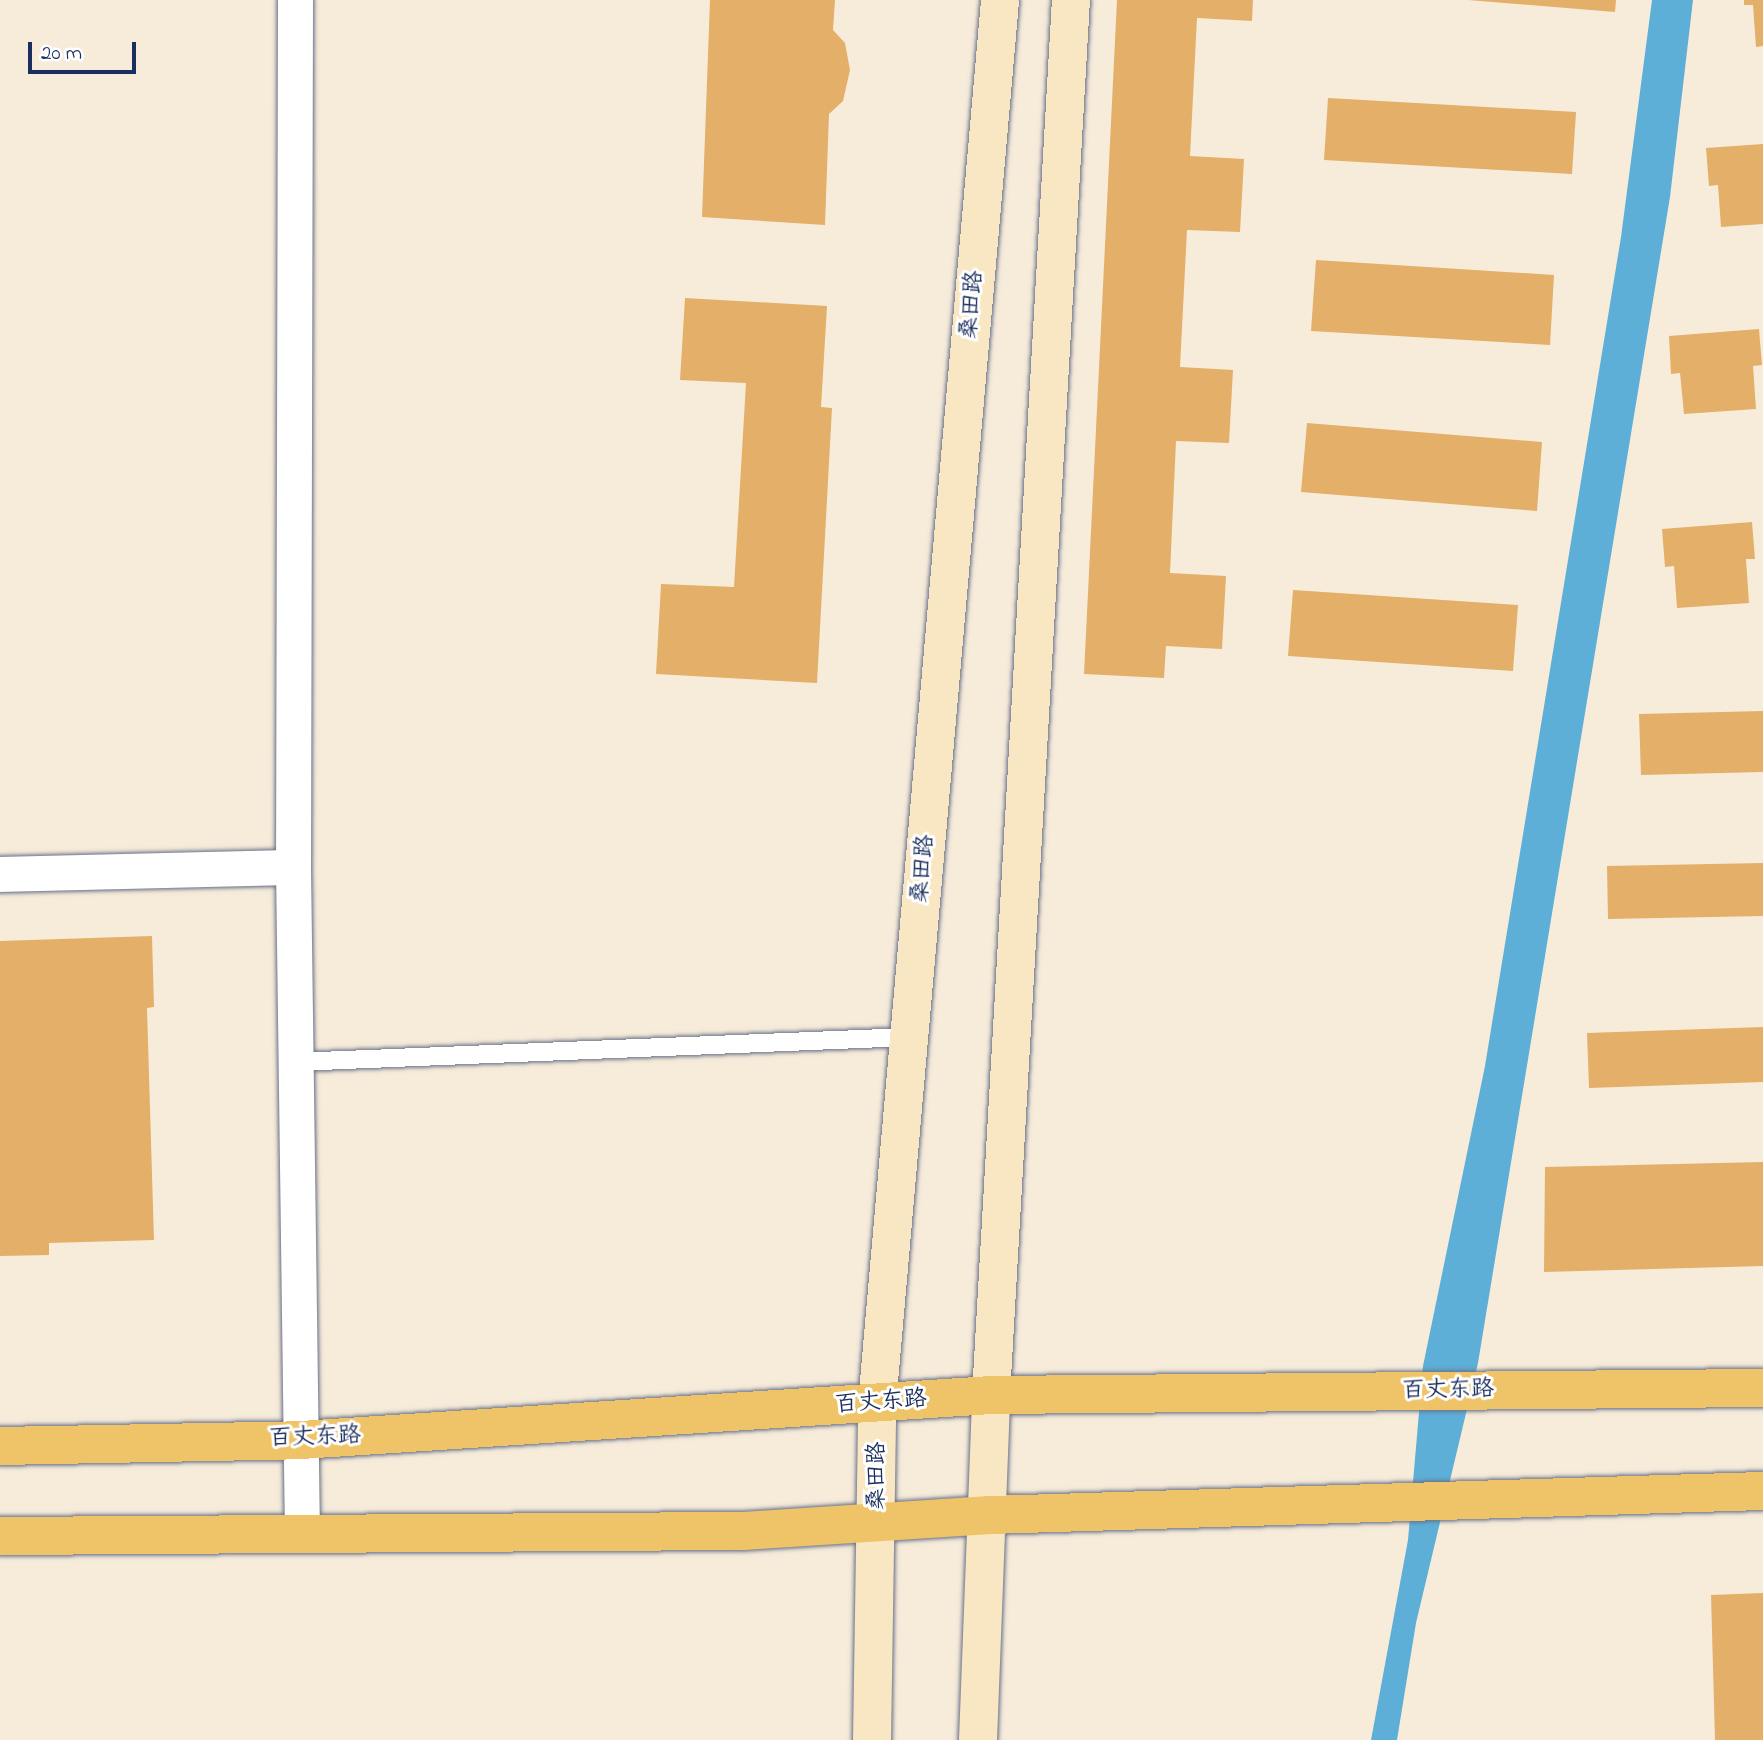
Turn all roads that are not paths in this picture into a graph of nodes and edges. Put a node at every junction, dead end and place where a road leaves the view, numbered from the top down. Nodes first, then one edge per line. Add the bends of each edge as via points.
1 (295, 0) edge
2 (1000, 0) edge
3 (1070, 0) edge
4 (293, 867) junction
5 (0, 874) edge
6 (909, 1037) junction
7 (295, 1062) junction
8 (1763, 1388) edge
9 (991, 1395) junction
10 (877, 1404) junction
11 (301, 1440) junction
12 (0, 1446) edge
13 (1763, 1491) edge
14 (990, 1515) junction
15 (878, 1524) junction
16 (302, 1534) junction
17 (0, 1536) edge
18 (872, 1740) edge
19 (978, 1740) edge

1 - 4 street
2 - 6 main road, 桑田路
3 - 9 main road
4 - 5 street
4 - 7 street
6 - 7 lane
6 - 10 main road, 桑田路
7 - 11 street
8 - 9 main road, 百丈东路
9 - 10 main road, 百丈东路
9 - 14 main road
10 - 11 main road, 百丈东路
10 - 15 main road, 桑田路
11 - 12 main road, 百丈东路
11 - 16 street
13 - 14 main road
14 - 15 main road
14 - 19 main road
15 - 16 main road via 743,1531
15 - 18 main road, 桑田路
16 - 17 main road

